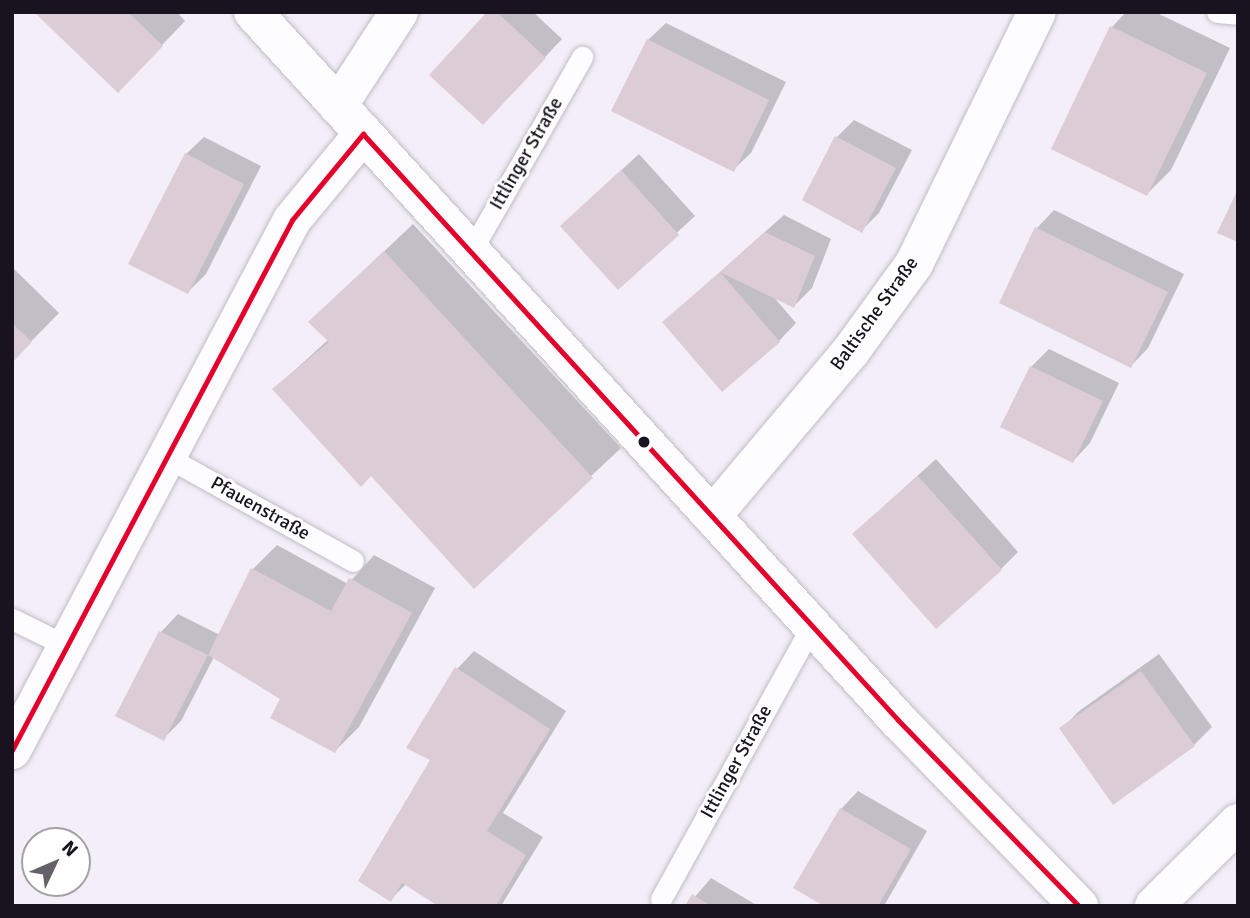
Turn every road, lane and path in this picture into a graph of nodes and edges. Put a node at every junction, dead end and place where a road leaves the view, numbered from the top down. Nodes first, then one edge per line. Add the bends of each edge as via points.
1 (253, 12) edge
2 (399, 12) edge
3 (1037, 12) edge
4 (1217, 12) edge
5 (1238, 14) edge
6 (582, 57) dead end
7 (338, 106) junction
8 (363, 134) junction
9 (471, 251) junction
10 (167, 457) junction
11 (712, 516) junction
12 (352, 561) dead end
13 (12, 619) edge
14 (812, 625) junction
15 (67, 646) junction
16 (12, 750) edge
17 (1238, 823) edge
18 (661, 899) dead end
19 (1079, 906) edge
20 (1154, 906) edge

1 - 7 street
2 - 7 street
3 - 11 street, Baltische Straße via 914,264 851,351
4 - 5 lane
6 - 9 lane, Ittlinger Straße
7 - 8 street
8 - 9 street
8 - 10 street via 292,220
9 - 11 street
10 - 12 lane, Pfauenstraße
10 - 15 street
11 - 14 street
13 - 15 lane
14 - 18 lane, Ittlinger Straße
14 - 19 street
15 - 16 street
17 - 20 street

